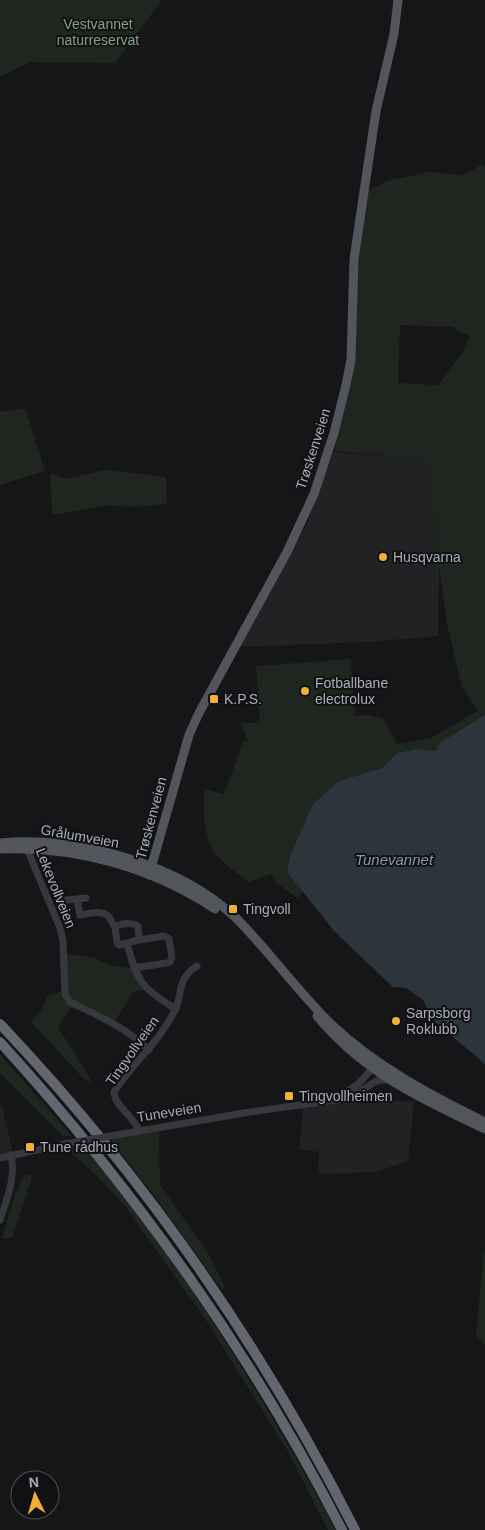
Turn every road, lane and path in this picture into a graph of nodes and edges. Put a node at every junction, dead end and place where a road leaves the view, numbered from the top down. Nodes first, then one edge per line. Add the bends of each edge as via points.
1 (398, 0) edge
2 (19, 842) junction
3 (0, 843) edge
4 (0, 849) edge
5 (27, 849) junction
6 (150, 871) junction
7 (86, 898) dead end
8 (77, 899) junction
9 (67, 900) dead end
10 (115, 927) junction
11 (139, 940) junction
12 (128, 944) junction
13 (197, 966) dead end
14 (134, 968) junction
15 (301, 993) junction
16 (176, 1009) junction
17 (0, 1017) edge
18 (0, 1024) edge
19 (8, 1032) junction
20 (0, 1042) edge
21 (149, 1050) junction
22 (386, 1068) junction
23 (372, 1069) junction
24 (388, 1080) junction
25 (344, 1098) junction
26 (485, 1122) edge
27 (485, 1129) edge
28 (139, 1131) junction
29 (11, 1155) junction
30 (0, 1158) edge
31 (0, 1220) edge
32 (342, 1530) edge
33 (355, 1530) edge

1 - 6 main road, Trøskenveien via 394,34 376,110 354,259 350,360 334,433 321,475 298,529 189,735
2 - 3 main road, Grålumveien
2 - 5 street, Lekevollveien
2 - 6 main road, Grålumveien via 99,850
4 - 5 main road, Grålumveien
5 - 6 main road, Grålumveien via 80,854
5 - 21 street, Lekevollveien via 60,928 67,999 121,1027
6 - 15 main road, Grålumveien via 168,874 204,894 234,917
7 - 8 street
8 - 9 street
8 - 10 street via 80,915 104,914
10 - 11 street via 133,923 138,926
10 - 12 street, Tingvollveien via 119,945
11 - 12 street
11 - 14 street via 164,936 168,939 172,958 167,963
12 - 14 street, Tingvollveien
13 - 16 street, Tingvollveien via 183,981
14 - 16 street, Tingvollveien via 148,989
15 - 22 main road, Grålumveien via 332,1025
15 - 23 main road, Grålumveien via 328,1029
16 - 21 street, Tingvollveien
17 - 19 highway
18 - 19 highway
19 - 33 highway via 102,1142 196,1265 284,1401
20 - 32 highway via 98,1155 190,1277 274,1407
21 - 28 street, Tingvollveien via 114,1092 116,1101
22 - 23 street
22 - 26 main road
23 - 24 main road
23 - 25 street
24 - 25 street, Tuneveien via 379,1080 350,1098
24 - 27 main road
25 - 28 street, Tuneveien
28 - 29 street, Tuneveien, bridge
29 - 30 street, Tuneveien
29 - 31 street via 13,1177

